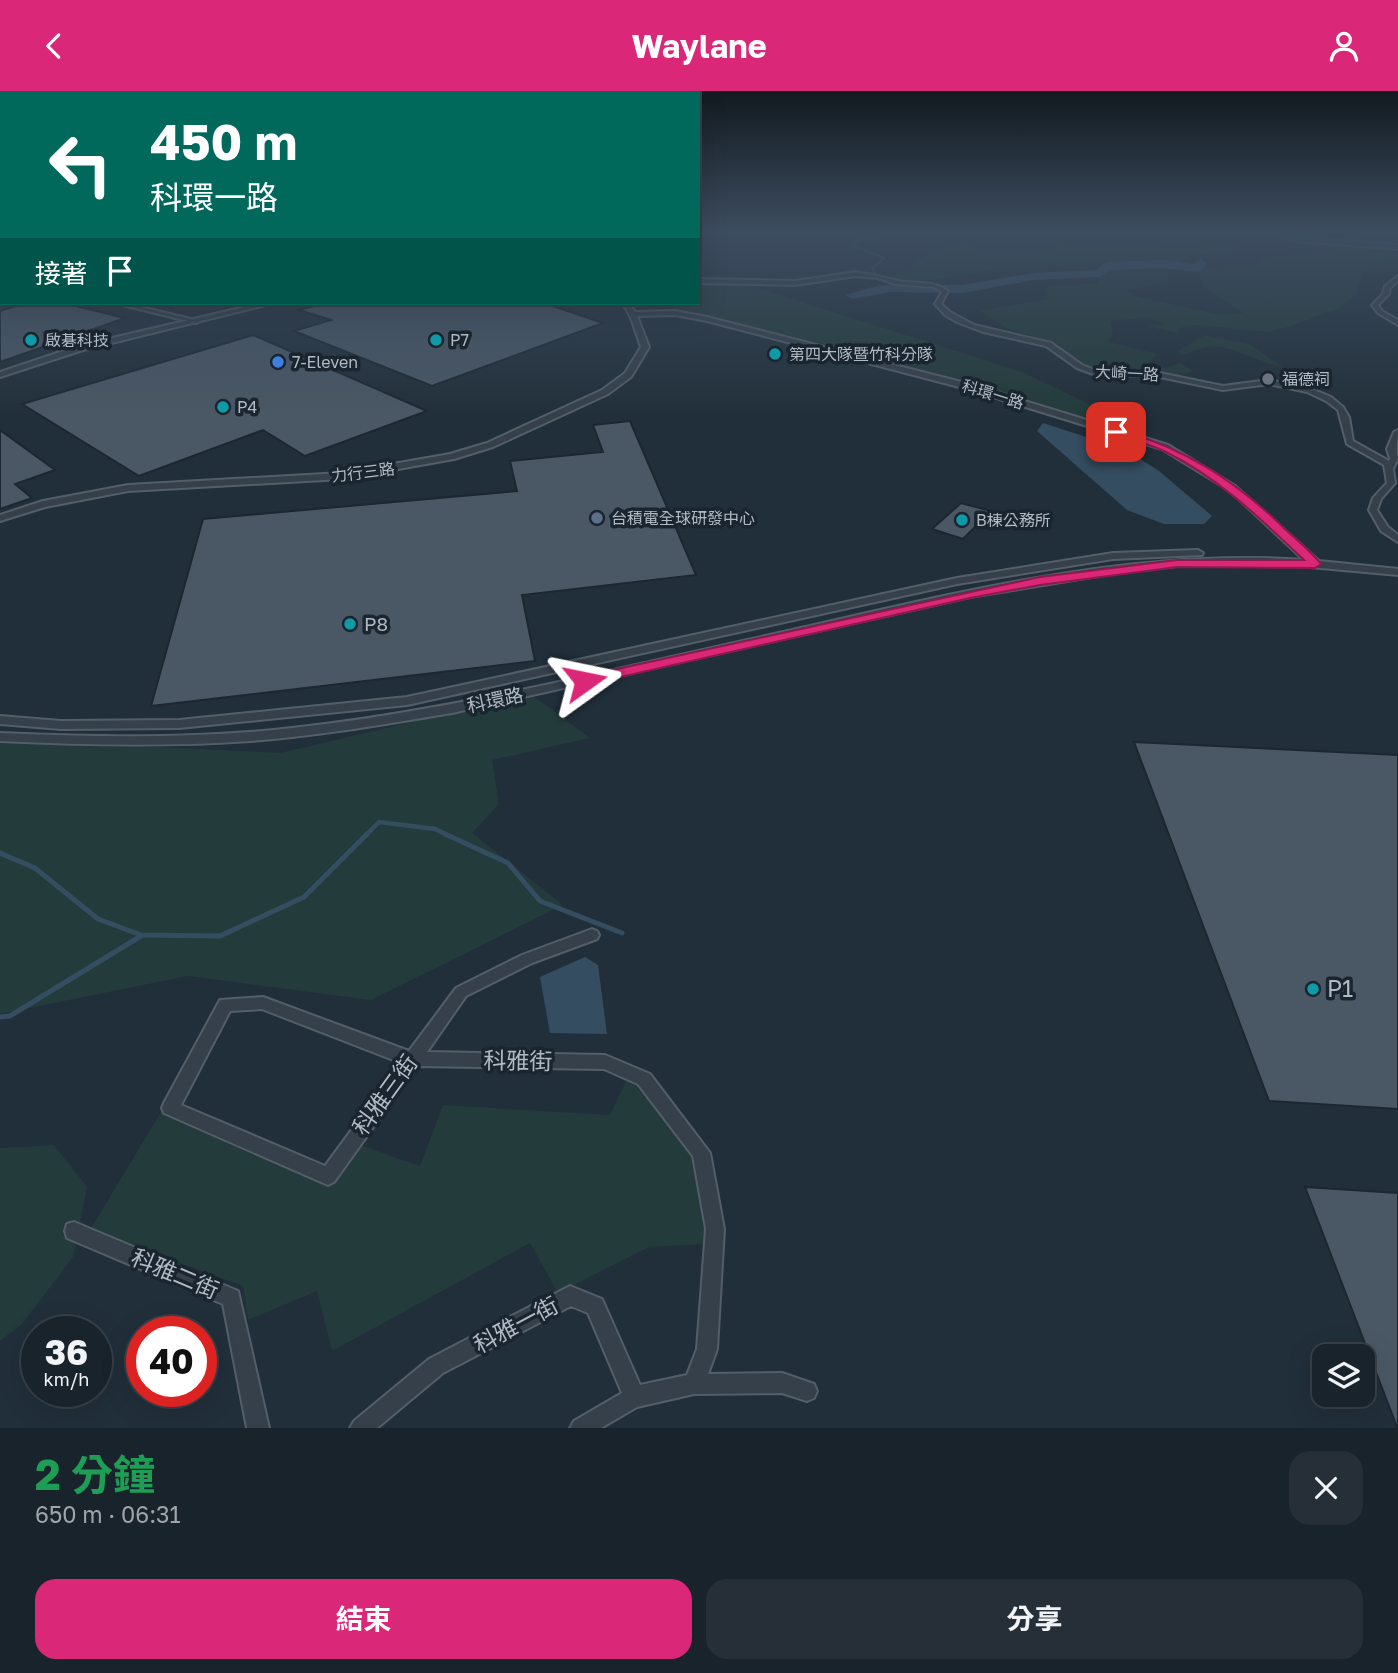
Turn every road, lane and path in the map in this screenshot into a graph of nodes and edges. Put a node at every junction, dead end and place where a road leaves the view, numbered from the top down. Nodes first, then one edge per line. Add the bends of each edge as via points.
1 (942, 293) edge
2 (1386, 293) edge
3 (126, 305) edge
4 (262, 305) edge
5 (631, 310) edge
6 (196, 321) junction
7 (1398, 323) edge
8 (0, 375) edge
9 (1398, 432) edge
10 (1389, 469) junction
11 (0, 518) edge
12 (1398, 538) edge
13 (1291, 554) junction
14 (1301, 559) junction
15 (1398, 564) edge
16 (1398, 572) edge
17 (0, 720) edge
18 (0, 737) edge
19 (592, 935) dead end
20 (410, 1059) junction
21 (170, 1108) joint
22 (74, 1231) dead end
23 (694, 1384) junction
24 (807, 1391) dead end
25 (635, 1397) junction
26 (258, 1428) edge
27 (360, 1428) edge
28 (582, 1428) edge

1 - 10 street, 大崎一路 via 938,304 952,316 974,327 1051,344 1075,366 1089,371 1154,374 1225,388 1274,383 1319,395 1343,410 1350,442 1388,464
2 - 7 street via 1375,305
3 - 6 street
4 - 6 street
5 - 11 street, 力行三路 via 645,347 628,375 605,392 471,452 366,474 128,488
5 - 13 street, 科環一路 via 713,324 960,389 1159,450 1241,505
5 - 14 street, 科環一路 via 689,314 971,387 1165,447 1253,504
6 - 8 street via 80,348
9 - 10 street
10 - 12 street via 1391,483 1373,510 1384,529
13 - 14 street, 科環路
13 - 17 street, 科環路 via 1114,556 957,581 394,702 179,724 61,725
14 - 15 street, 科環路
14 - 16 street, 科環路
14 - 18 street, 科環路 via 1177,563 970,594 452,709 288,733 167,741
19 - 20 street, 科雅三街 via 527,959 461,992
20 - 21 street, 科雅街 via 263,1003 225,1005
20 - 21 street, 科雅三街 via 328,1176
20 - 23 street, 科雅街 via 605,1062 644,1079 701,1153 715,1229 707,1349
22 - 26 street, 科雅二街 via 232,1298
23 - 24 street via 782,1383
23 - 25 street
25 - 27 street, 科雅一街 via 595,1306 570,1296 436,1366
25 - 28 street

